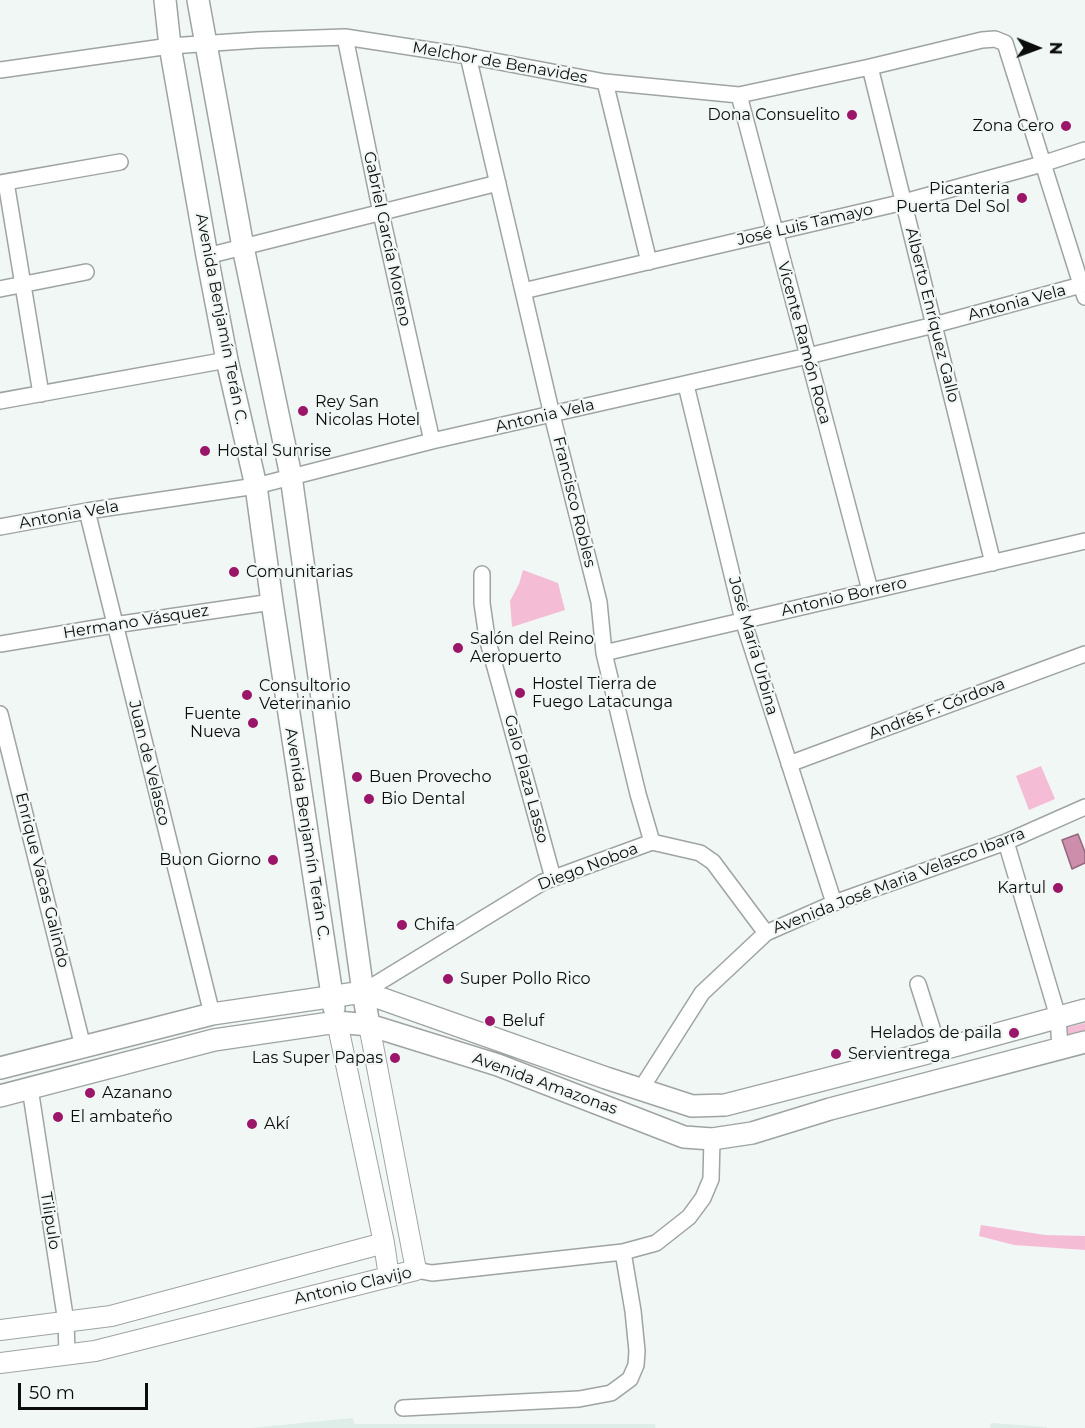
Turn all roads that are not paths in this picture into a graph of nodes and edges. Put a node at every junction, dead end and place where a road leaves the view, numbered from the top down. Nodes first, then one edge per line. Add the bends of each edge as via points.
1 (165, 0) edge
2 (198, 0) edge
3 (205, 35) junction
4 (345, 37) junction
5 (170, 40) junction
6 (468, 56) junction
7 (870, 67) junction
8 (0, 70) edge
9 (605, 82) junction
10 (739, 95) junction
11 (1085, 150) edge
12 (120, 162) dead end
13 (1042, 164) junction
14 (3, 182) edge
15 (498, 183) junction
16 (904, 202) junction
17 (381, 213) junction
18 (775, 232) junction
19 (243, 247) junction
20 (207, 256) junction
21 (649, 262) junction
22 (86, 272) dead end
23 (24, 285) junction
24 (0, 289) edge
25 (1083, 289) edge
26 (523, 291) junction
27 (934, 326) junction
28 (808, 357) junction
29 (227, 360) junction
30 (686, 385) junction
31 (41, 394) junction
32 (0, 401) edge
33 (552, 415) junction
34 (432, 441) junction
35 (291, 476) junction
36 (256, 486) junction
37 (87, 511) junction
38 (0, 527) edge
39 (1085, 541) edge
40 (993, 563) junction
41 (482, 574) dead end
42 (870, 590) junction
43 (272, 602) junction
44 (743, 620) junction
45 (114, 625) junction
46 (0, 644) edge
47 (604, 653) junction
48 (1085, 654) edge
49 (0, 714) edge
50 (789, 764) junction
51 (1085, 807) edge
52 (652, 842) junction
53 (1006, 842) junction
54 (553, 878) junction
55 (834, 903) junction
56 (765, 933) junction
57 (918, 984) dead end
58 (363, 992) junction
59 (332, 996) junction
60 (1085, 1010) edge
61 (212, 1014) junction
62 (1058, 1017) junction
63 (337, 1022) junction
64 (369, 1025) junction
65 (1085, 1042) edge
66 (83, 1047) junction
67 (1060, 1048) junction
68 (939, 1050) junction
69 (0, 1068) edge
70 (30, 1088) junction
71 (641, 1089) junction
72 (0, 1096) edge
73 (712, 1139) junction
74 (384, 1243) junction
75 (623, 1252) junction
76 (417, 1270) junction
77 (389, 1277) junction
78 (66, 1322) junction
79 (0, 1330) edge
80 (67, 1354) junction
81 (0, 1363) edge
82 (403, 1408) dead end

1 - 5 main road, Avenida Benjamín Terán C.
2 - 3 main road, Avenida Benjamín Terán C.
3 - 4 street, Melchor de Benavides
3 - 5 street, Melchor de Benavides
3 - 19 main road, Avenida Benjamín Terán C.
4 - 6 street, Melchor de Benavides
4 - 17 street, Gabriel García Moreno
5 - 8 street, Melchor de Benavides
5 - 20 main road, Avenida Benjamín Terán C.
6 - 9 street, Melchor de Benavides
6 - 15 street, Francisco Robles
7 - 10 street, Melchor de Benavides
7 - 13 street, Melchor de Benavides via 982,40 1005,43
7 - 16 street, Alberto Enríquez Gallo
9 - 10 street, Melchor de Benavides
9 - 21 street
10 - 18 street, Vicente Ramón Roca
11 - 13 street, José Luis Tamayo
12 - 14 street
13 - 16 street, José Luis Tamayo
13 - 25 street
14 - 23 street
15 - 17 street
15 - 26 street, Francisco Robles
16 - 18 street, José Luis Tamayo
16 - 27 street, Alberto Enríquez Gallo
17 - 19 street
17 - 34 street, Gabriel García Moreno
18 - 21 street, José Luis Tamayo
18 - 28 street, Vicente Ramón Roca
19 - 20 street
19 - 35 main road, Avenida Benjamín Terán C.
20 - 29 main road, Avenida Benjamín Terán C.
21 - 26 street, José Luis Tamayo
22 - 23 street
23 - 24 street
23 - 31 street
25 - 27 street, Antonia Vela
26 - 33 street, Francisco Robles
27 - 28 street, Antonia Vela
27 - 40 street, Alberto Enríquez Gallo
28 - 30 street, Antonia Vela
28 - 42 street, Vicente Ramón Roca
29 - 31 street
29 - 36 main road, Avenida Benjamín Terán C.
30 - 33 street, Antonia Vela
30 - 44 street, José María Urbina
31 - 32 street
33 - 34 street, Antonia Vela
33 - 47 street, Francisco Robles via 599,602
34 - 35 street, Antonia Vela
35 - 36 street, Antonia Vela
35 - 58 main road, Avenida Benjamín Terán C.
36 - 37 street, Antonia Vela
36 - 43 main road, Avenida Benjamín Terán C.
37 - 38 street, Antonia Vela
37 - 45 street, Juan de Velasco
39 - 40 street, Antonio Borrero
40 - 42 street, Antonio Borrero
41 - 54 street, Galo Plaza Lasso via 488,638
42 - 44 street, Antonio Borrero
43 - 45 street, Hermano Vásquez
43 - 59 main road, Avenida Benjamín Terán C.
44 - 47 street, Antonio Borrero
44 - 50 street, José María Urbina
45 - 46 street, Hermano Vásquez
45 - 61 street, Juan de Velasco
47 - 52 street, Francisco Robles
48 - 50 street, Andrés F. Córdova
49 - 66 street, Enrique Vacas Galindo
50 - 55 street, José María Urbina
51 - 53 street, Avenida José Maria Velasco Ibarra
52 - 54 street, Diego Noboa
52 - 56 street, Diego Noboa via 700,853 713,862
53 - 55 street, Avenida José Maria Velasco Ibarra
53 - 62 street
54 - 58 street, Diego Noboa
55 - 56 street, Avenida José Maria Velasco Ibarra
56 - 71 street, Avenida José Maria Velasco Ibarra via 702,993
57 - 68 street
58 - 59 main road
58 - 64 main road, Avenida Benjamín Terán C.
58 - 71 main road, Avenida Amazonas
59 - 61 main road
59 - 63 main road, Avenida Benjamín Terán C.
60 - 62 main road, Avenida Amazonas
61 - 66 main road
62 - 67 street
62 - 68 main road, Avenida Amazonas
63 - 64 main road, Avenida Amazonas
63 - 70 main road, Avenida Amazonas via 214,1040
63 - 74 street, Avenida Benjamín Terán C.
64 - 73 main road, Avenida Amazonas via 498,1065 684,1137
64 - 76 street, Avenida Benjamín Terán C.
65 - 67 main road, Avenida Amazonas
66 - 69 main road
67 - 73 main road, Avenida Amazonas via 752,1133
68 - 71 main road, Avenida Amazonas via 725,1105 692,1106
70 - 72 main road, Avenida Amazonas
70 - 78 street, Tilipulo
73 - 75 street, Antonio Clavijo via 711,1179 689,1217 656,1243
74 - 77 street, Avenida Benjamín Terán C.
74 - 78 street, Antonio Clavijo via 111,1316
75 - 76 street, Antonio Clavijo via 432,1273
75 - 82 street via 633,1311 636,1365 630,1379 611,1393 579,1399
76 - 77 street, Antonio Clavijo
77 - 80 street, Antonio Clavijo
78 - 79 street, Antonio Clavijo
78 - 80 street, Tilipulo
80 - 81 street, Antonio Clavijo

